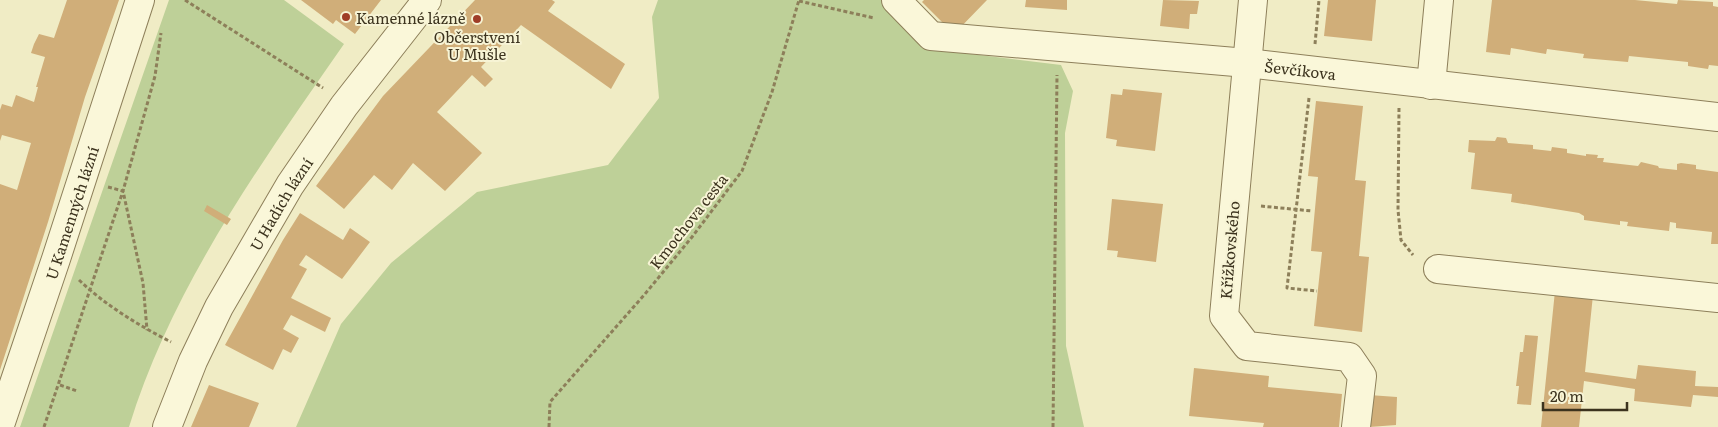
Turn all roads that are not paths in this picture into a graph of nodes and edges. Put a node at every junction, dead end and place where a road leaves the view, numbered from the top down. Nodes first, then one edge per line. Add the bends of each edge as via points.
1 (140, 0) edge
2 (427, 0) edge
3 (896, 0) edge
4 (1253, 0) edge
5 (1439, 0) edge
6 (1247, 63) junction
7 (1431, 85) junction
8 (1718, 117) edge
9 (1438, 269) road end
10 (1718, 298) edge
11 (0, 425) edge
12 (167, 427) edge
13 (1356, 427) edge

1 - 11 street, U Kamenných lázní
2 - 12 street, U Hadích lázní via 344,106 290,185 219,307
3 - 6 street, Ševčíkova via 931,36
4 - 6 street, Křížkovského
5 - 7 street
6 - 7 street, Ševčíkova
6 - 13 street, Křížkovského via 1224,316 1247,346 1349,357 1362,376
7 - 8 street, Ševčíkova
9 - 10 street

